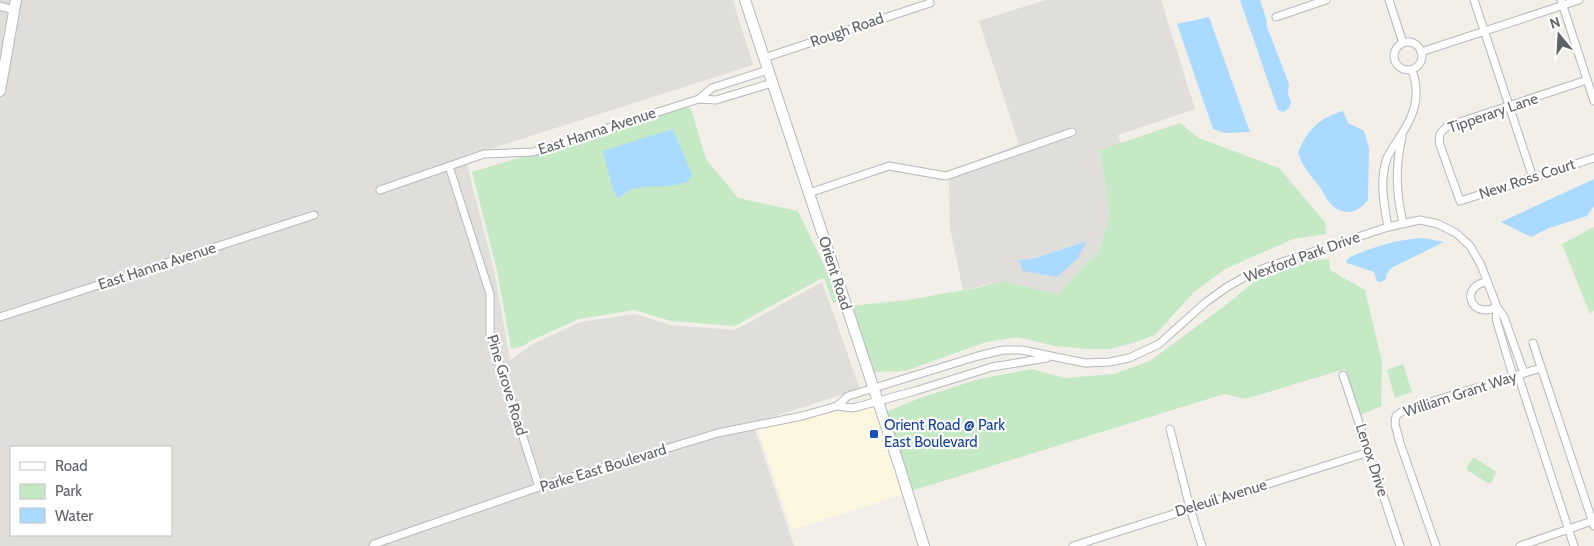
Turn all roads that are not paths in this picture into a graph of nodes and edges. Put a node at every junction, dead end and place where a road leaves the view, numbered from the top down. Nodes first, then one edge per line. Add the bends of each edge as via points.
1 (745, 0) edge
2 (1326, 0) edge
3 (1389, 0) edge
4 (1474, 0) edge
5 (1579, 0) edge
6 (930, 3) dead end
7 (1562, 3) edge
8 (15, 5) edge
9 (0, 6) edge
10 (1276, 16) dead end
11 (1485, 31) junction
12 (1403, 43) junction
13 (1421, 52) junction
14 (764, 58) junction
15 (768, 70) junction
16 (1412, 70) junction
17 (1587, 80) junction
18 (772, 83) junction
19 (0, 91) edge
20 (699, 99) junction
21 (1594, 101) edge
22 (1509, 106) junction
23 (1072, 132) dead end
24 (1403, 133) junction
25 (1594, 158) edge
26 (449, 166) junction
27 (1532, 178) junction
28 (380, 190) dead end
29 (809, 193) junction
30 (1460, 201) joint
31 (314, 215) dead end
32 (1403, 223) junction
33 (1388, 227) junction
34 (1487, 282) junction
35 (1497, 307) junction
36 (0, 317) edge
37 (1533, 343) dead end
38 (1051, 357) junction
39 (1542, 368) junction
40 (1343, 375) dead end
41 (1518, 375) junction
42 (874, 388) junction
43 (878, 402) junction
44 (837, 406) junction
45 (1170, 429) dead end
46 (1369, 452) junction
47 (539, 487) junction
48 (1190, 508) junction
49 (1593, 524) edge
50 (1569, 529) junction
51 (373, 546) edge
52 (924, 546) edge
53 (1073, 546) edge
54 (1202, 546) edge
55 (1400, 546) edge
56 (1436, 546) edge
57 (1520, 546) edge
58 (1574, 546) edge

1 - 14 street, Orient Road
2 - 10 street
3 - 12 street
4 - 11 street
5 - 7 street
6 - 14 street, Rough Road
7 - 11 street
7 - 17 street
8 - 9 street
8 - 19 street
11 - 13 street
11 - 22 street
12 - 13 street via 1414,44
12 - 16 street via 1395,50 1394,61 1401,69
13 - 16 street via 1420,63
14 - 15 street, Orient Road
15 - 18 street, Orient Road
15 - 20 street, East Hanna Avenue via 712,88
16 - 24 street via 1417,101
17 - 21 street
17 - 22 street, Tipperary Lane
18 - 20 street, East Hanna Avenue via 716,100
18 - 29 street, Orient Road
20 - 26 street, East Hanna Avenue via 533,152 484,154
22 - 27 street
22 - 30 street, Tipperary Lane via 1448,126 1442,131 1440,145
23 - 29 street via 946,176 888,166
24 - 32 street via 1396,178
24 - 33 street via 1388,158 1382,181
25 - 27 street, New Ross Court
26 - 28 street, East Hanna Avenue
26 - 47 street, Pine Grove Road via 490,294 490,334
27 - 30 street, New Ross Court
29 - 42 street, Orient Road
31 - 36 street, East Hanna Avenue
32 - 33 street, Wexford Park Drive
32 - 34 street, Wexford Park Drive via 1420,220 1456,232 1470,246
33 - 38 street, Wexford Park Drive via 1250,274 1227,286 1159,344 1137,355 1110,362 1085,363
34 - 35 street, Wexford Park Drive
34 - 35 street via 1474,288 1472,302 1483,311
35 - 41 street, Wexford Park Drive via 1504,317
35 - 41 street, Wexford Park Drive via 1496,319
37 - 39 street
38 - 42 street, Wexford Park Drive via 1022,350 1002,350
38 - 43 street, Wexford Park Drive via 992,367
39 - 41 street, William Grant Way
39 - 49 street
40 - 46 street, Lenox Drive
41 - 50 street, Wexford Park Drive
41 - 56 street, William Grant Way via 1404,410 1396,416 1394,424
42 - 43 street, Orient Road
42 - 44 street, Parke East Boulevard via 848,396
43 - 44 street, Parke East Boulevard via 853,408
43 - 52 street, Orient Road
44 - 47 street, Parke East Boulevard via 718,433
45 - 48 street
46 - 48 street, Deleuil Avenue
46 - 55 street, Lenox Drive
47 - 51 street, Parke East Boulevard
48 - 53 street, Deleuil Avenue
48 - 54 street
49 - 50 street
50 - 57 street
50 - 58 street, Wexford Park Drive

